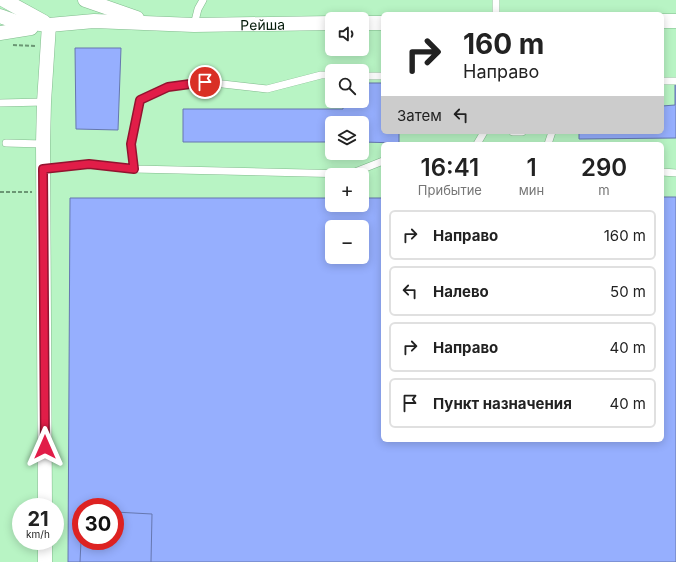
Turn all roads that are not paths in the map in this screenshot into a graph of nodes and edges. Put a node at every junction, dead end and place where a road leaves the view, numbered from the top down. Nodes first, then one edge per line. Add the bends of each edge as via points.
1 (4, 0) edge
2 (85, 0) edge
3 (203, 0) edge
4 (496, 0) edge
5 (496, 12) edge
6 (0, 16) edge
7 (664, 21) edge
8 (676, 21) edge
9 (152, 23) junction
10 (325, 23) edge
11 (369, 23) edge
12 (381, 23) edge
13 (49, 25) junction
14 (194, 25) junction
15 (0, 33) edge
16 (325, 75) edge
17 (369, 76) edge
18 (381, 76) edge
19 (664, 81) edge
20 (676, 81) edge
21 (44, 102) junction
22 (0, 103) edge
23 (6, 143) dead end
24 (43, 144) junction
25 (381, 162) edge
26 (43, 169) junction
27 (134, 169) junction
28 (664, 172) edge
29 (676, 173) edge
30 (45, 498) edge
31 (45, 550) edge
32 (45, 562) edge

1 - 13 street
2 - 9 street
3 - 14 lane
4 - 5 lane
6 - 13 street via 14,21
7 - 8 street
9 - 13 street, Рейша via 94,21
9 - 14 street, Рейша
10 - 14 street, Рейша
11 - 12 street
13 - 15 street
13 - 21 street
16 - 27 lane via 267,89 205,82 168,87 140,100 131,144
17 - 18 lane
19 - 20 lane
21 - 22 lane
21 - 24 street
23 - 24 lane
24 - 26 street
25 - 27 lane via 350,174
26 - 27 lane via 89,164
26 - 30 street
28 - 29 lane
31 - 32 street

